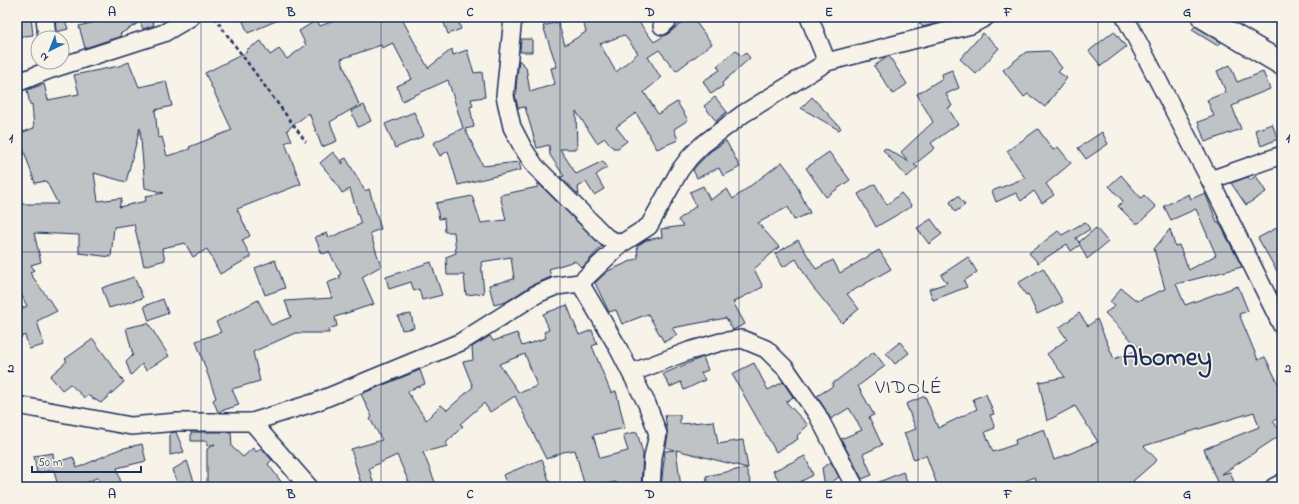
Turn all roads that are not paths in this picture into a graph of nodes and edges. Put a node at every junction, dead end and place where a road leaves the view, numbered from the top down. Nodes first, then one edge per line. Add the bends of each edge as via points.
1 (46, 17) edge
2 (191, 17) edge
3 (513, 17) edge
4 (809, 17) edge
5 (986, 17) edge
6 (1125, 17) edge
7 (1203, 17) edge
8 (47, 30) edge
9 (70, 60) edge
10 (827, 62) junction
11 (1282, 64) edge
12 (41, 70) edge
13 (17, 83) edge
14 (1282, 155) edge
15 (1210, 180) junction
16 (621, 244) junction
17 (580, 283) junction
18 (1282, 326) edge
19 (631, 374) junction
20 (17, 405) edge
21 (252, 422) junction
22 (1282, 483) edge
23 (309, 487) edge
24 (651, 487) edge
25 (855, 487) edge
26 (1274, 487) edge

1 - 8 street
2 - 9 street via 164,33
3 - 16 street via 505,96 512,127 536,166 607,238
4 - 10 street
5 - 10 street via 971,25
6 - 15 street
7 - 11 street
10 - 16 street via 755,106 702,145 680,170 649,226
12 - 13 street
14 - 15 street
15 - 18 street
16 - 17 street
17 - 19 street
17 - 21 street via 556,286 537,294 461,342 316,402
19 - 24 street via 647,404 658,434
19 - 25 street via 689,351 721,342 742,339 766,349 786,369 817,414
20 - 21 street via 132,426 176,422
21 - 23 street
22 - 26 street

